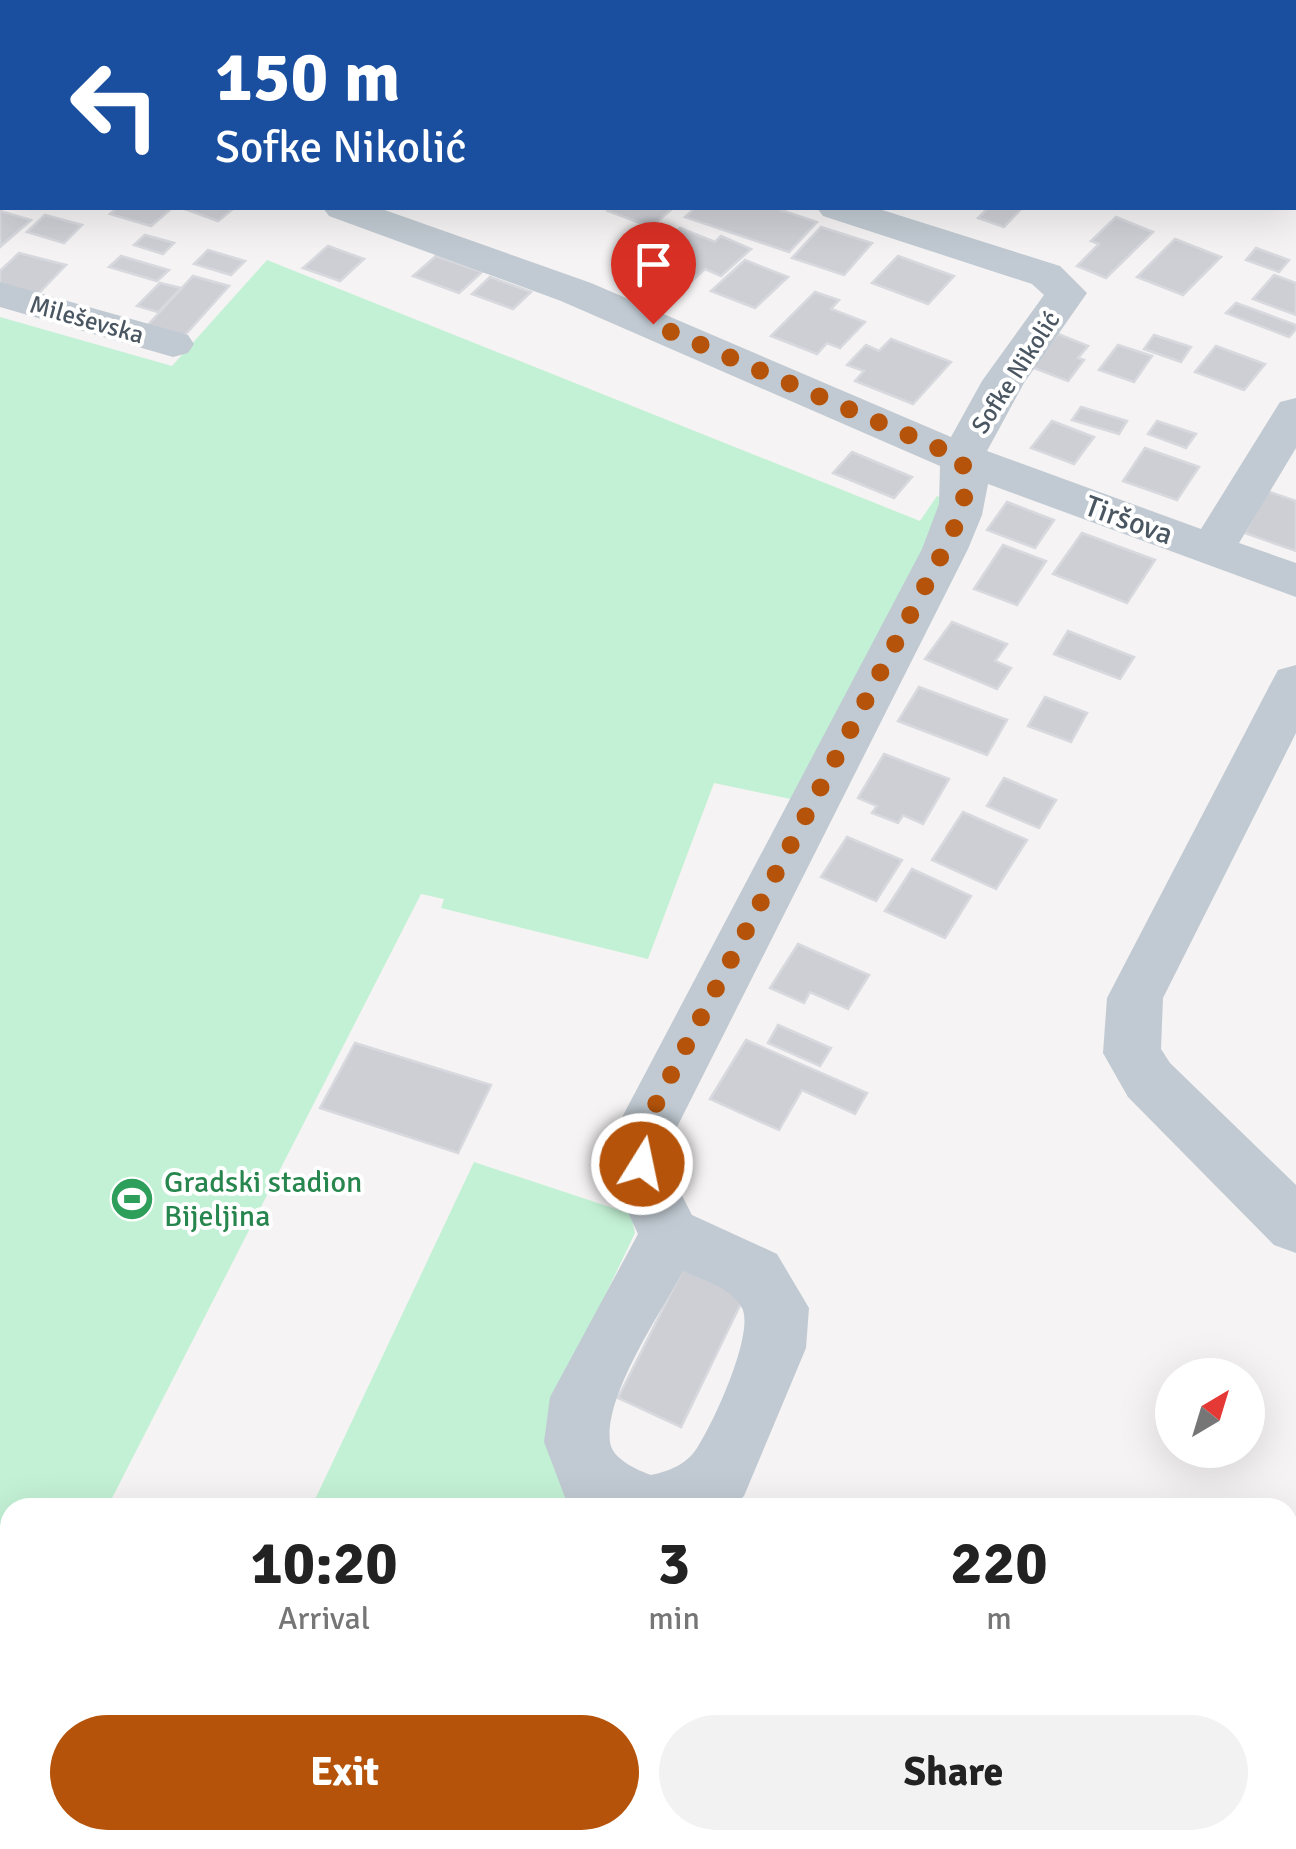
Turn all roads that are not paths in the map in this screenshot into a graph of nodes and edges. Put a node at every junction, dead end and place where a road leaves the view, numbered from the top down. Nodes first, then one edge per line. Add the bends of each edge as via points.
1 (349, 210) edge
2 (462, 210) edge
3 (843, 210) edge
4 (430, 240) junction
5 (0, 294) edge
6 (173, 344) dead end
7 (1296, 412) edge
8 (961, 458) junction
9 (1211, 550) junction
10 (1296, 581) edge
11 (1296, 684) edge
12 (1296, 1226) edge
13 (670, 1235) junction
14 (624, 1498) edge
15 (693, 1498) edge

1 - 4 street, Sofke Nikolić
2 - 4 street
3 - 8 street, Sofke Nikolić via 1046,275 1066,293
4 - 8 street, Sofke Nikolić via 576,292
5 - 6 street, Mileševska
7 - 9 street
8 - 9 street, Tiršova
8 - 13 street, Sofke Nikolić via 966,502 945,548 638,1142 646,1186
9 - 10 street, Tiršova
11 - 12 street via 1162,942 1135,998 1130,1026 1132,1052 1148,1080
13 - 14 street via 583,1396 577,1442 590,1477
13 - 15 street via 755,1274 777,1308 774,1348 720,1473

